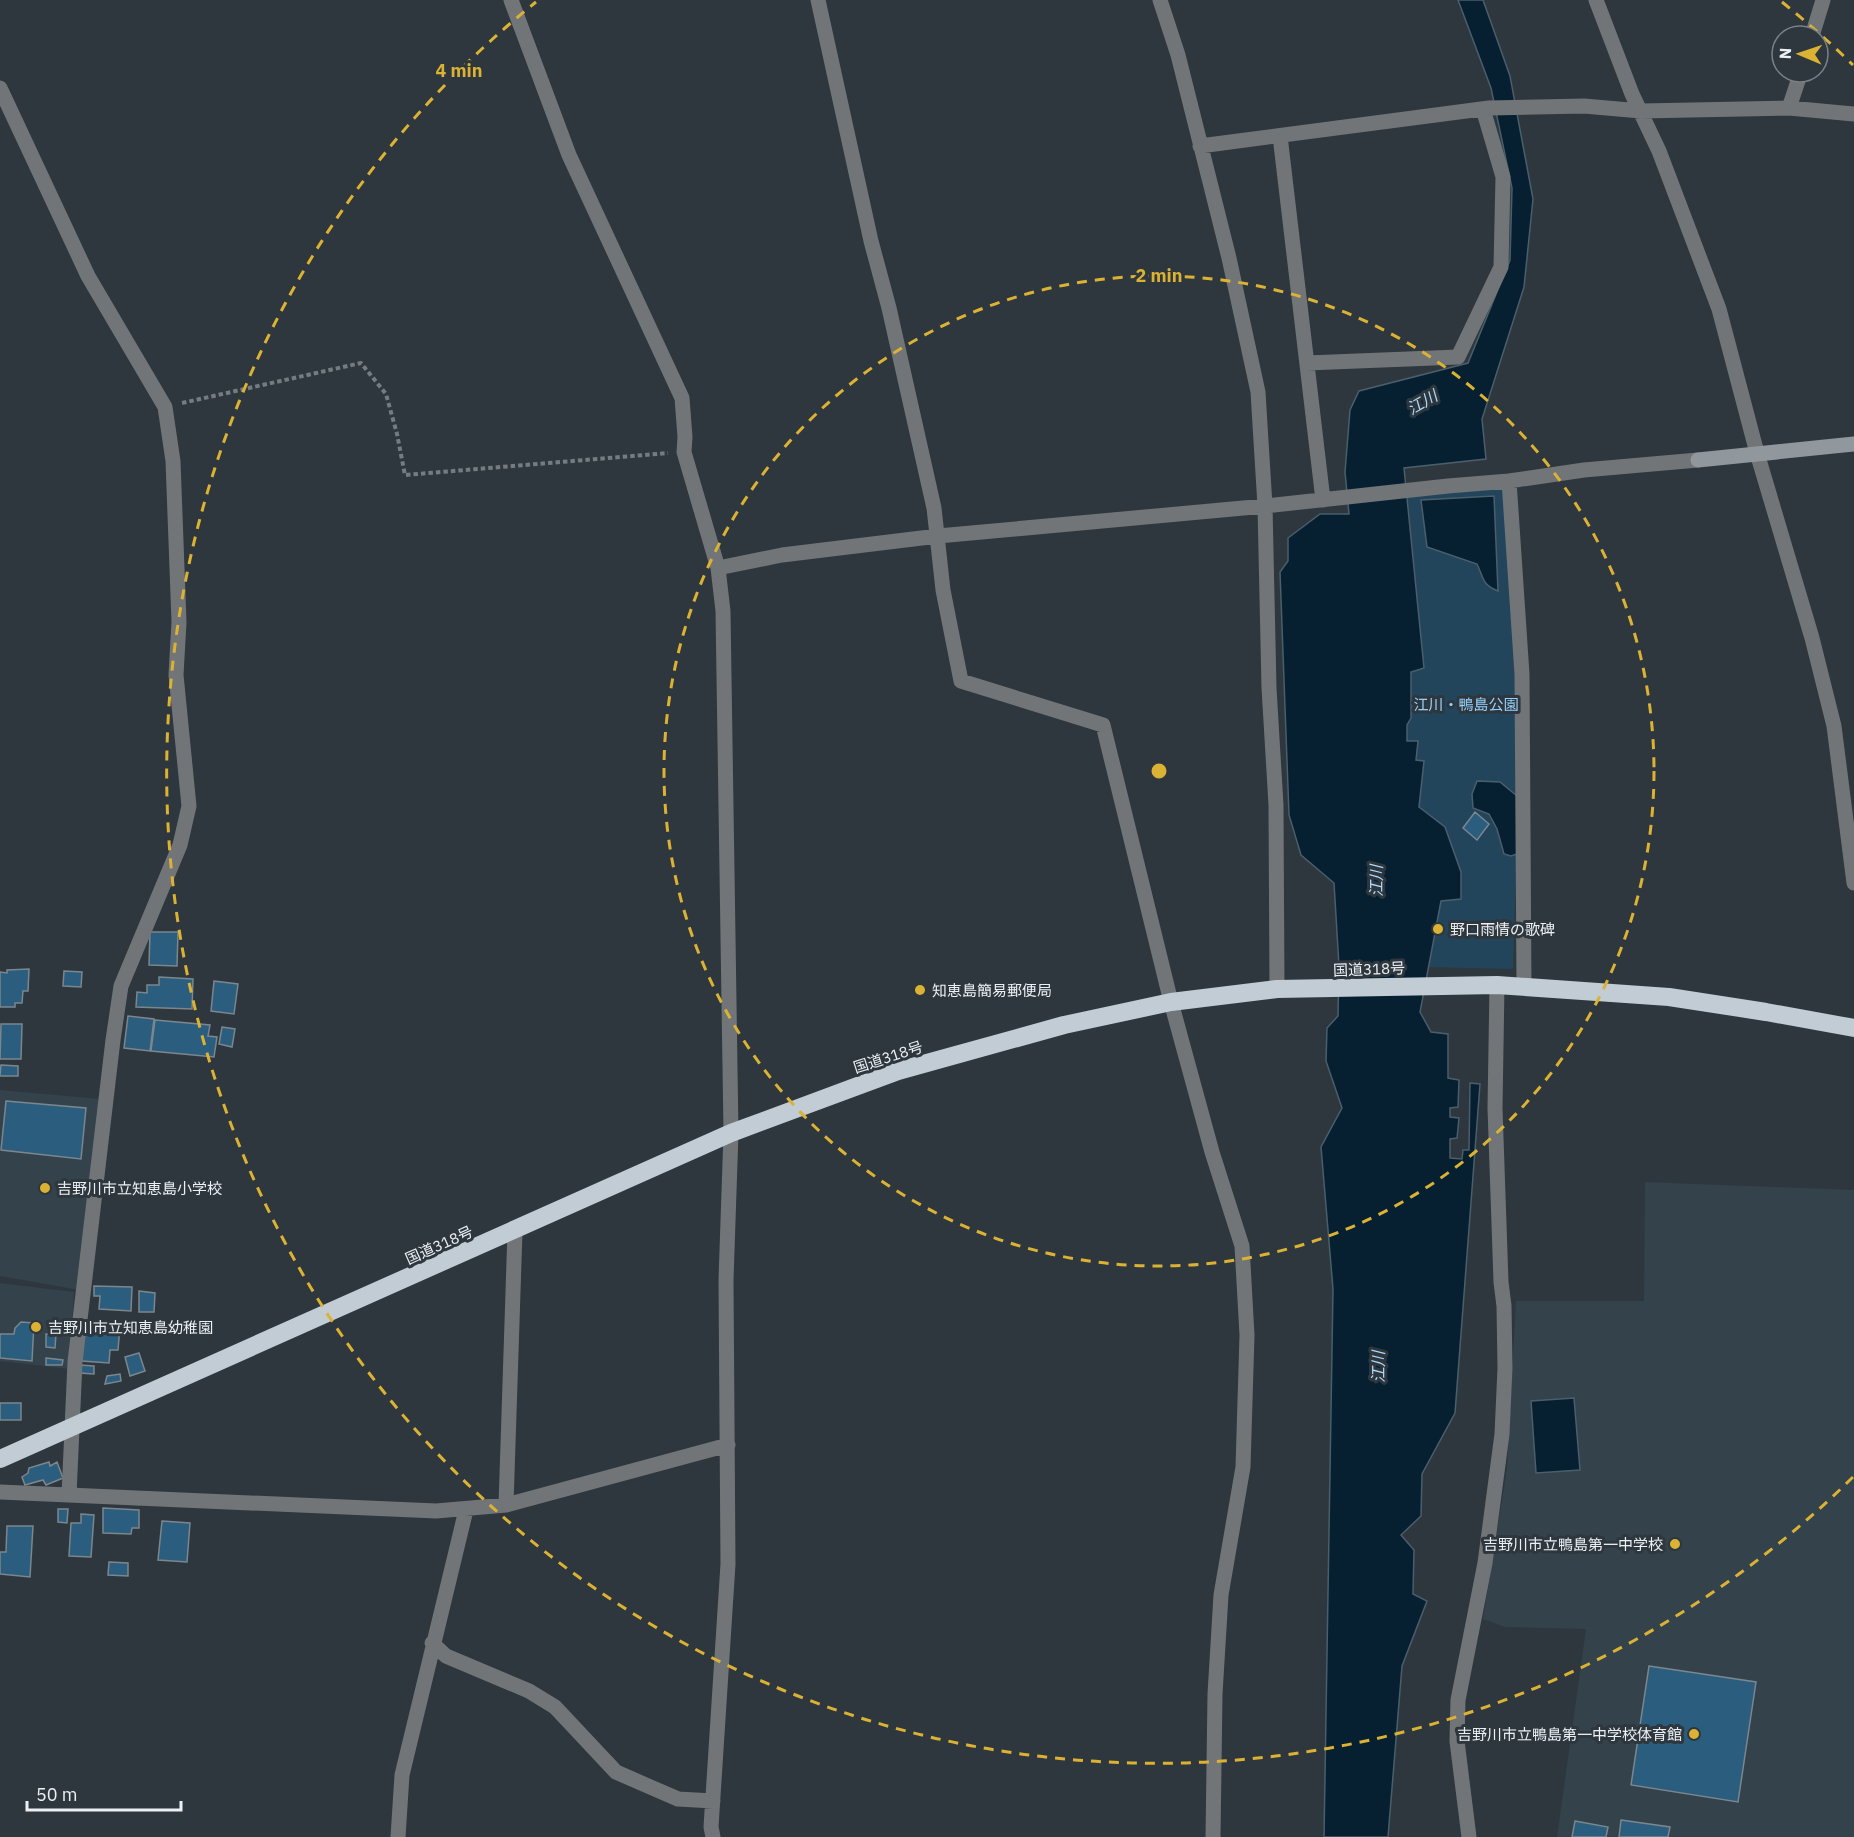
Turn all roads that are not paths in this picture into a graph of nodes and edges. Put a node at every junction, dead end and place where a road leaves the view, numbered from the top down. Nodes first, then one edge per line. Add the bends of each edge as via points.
1 (511, 0) edge
2 (818, 0) edge
3 (1160, 0) edge
4 (1596, 0) edge
5 (1823, 0) edge
6 (1816, 24) edge
7 (1797, 84) edge
8 (0, 88) edge
9 (1789, 108) junction
10 (1486, 109) junction
11 (1641, 111) junction
12 (1854, 114) edge
13 (1280, 136) junction
14 (1200, 146) junction
15 (1307, 363) junction
16 (1854, 444) edge
17 (1757, 453) junction
18 (1509, 481) junction
19 (1330, 499) junction
20 (1265, 506) junction
21 (938, 536) junction
22 (717, 568) junction
23 (1854, 883) edge
24 (1497, 985) junction
25 (1524, 986) junction
26 (1277, 989) junction
27 (1171, 1002) junction
28 (1854, 1028) edge
29 (731, 1133) junction
30 (515, 1231) junction
31 (71, 1427) junction
32 (728, 1445) junction
33 (0, 1459) edge
34 (0, 1491) edge
35 (69, 1495) junction
36 (506, 1505) junction
37 (466, 1510) junction
38 (432, 1643) junction
39 (713, 1801) junction
40 (398, 1837) edge
41 (713, 1837) edge
42 (1213, 1837) edge
43 (1469, 1837) edge

1 - 22 street via 569,155 682,398 684,452
2 - 21 street
3 - 14 street
4 - 11 street
5 - 6 street
7 - 9 street
8 - 31 street via 88,276 165,407 173,461 179,622 176,675 189,806 180,845 121,986 75,1362
9 - 11 street
9 - 12 street
10 - 11 street via 1584,106
10 - 13 street
10 - 15 street via 1503,177 1501,267 1458,357
11 - 17 street via 1719,309
13 - 14 street
13 - 15 street
14 - 20 street via 1258,392
15 - 19 street
16 - 17 street
17 - 18 street
17 - 23 street via 1834,726
18 - 19 street
18 - 25 street via 1522,674
19 - 20 street
20 - 21 street
20 - 26 street via 1276,806
21 - 22 street via 782,555
21 - 27 street via 943,590 961,681 1103,725
22 - 29 street via 723,611
24 - 25 highway, 国道318号
24 - 26 highway, 国道318号
24 - 43 street via 1496,1108 1505,1368 1502,1434 1485,1563 1458,1700 1457,1741
25 - 28 highway, 国道318号 via 1669,997
26 - 27 highway, 国道318号
27 - 29 highway, 国道318号 via 1064,1025 898,1071
27 - 42 street via 1242,1246 1248,1335 1243,1467 1221,1595
29 - 30 highway, 国道318号
29 - 32 street via 726,1280
30 - 31 highway, 国道318号
30 - 36 street
31 - 33 highway, 国道318号
31 - 35 street
32 - 36 street
32 - 39 street via 728,1564
34 - 35 street
35 - 37 street
36 - 37 street
37 - 38 street
38 - 39 street via 446,1656 529,1691 555,1707 616,1772 678,1799
38 - 40 street via 402,1775
39 - 41 street

